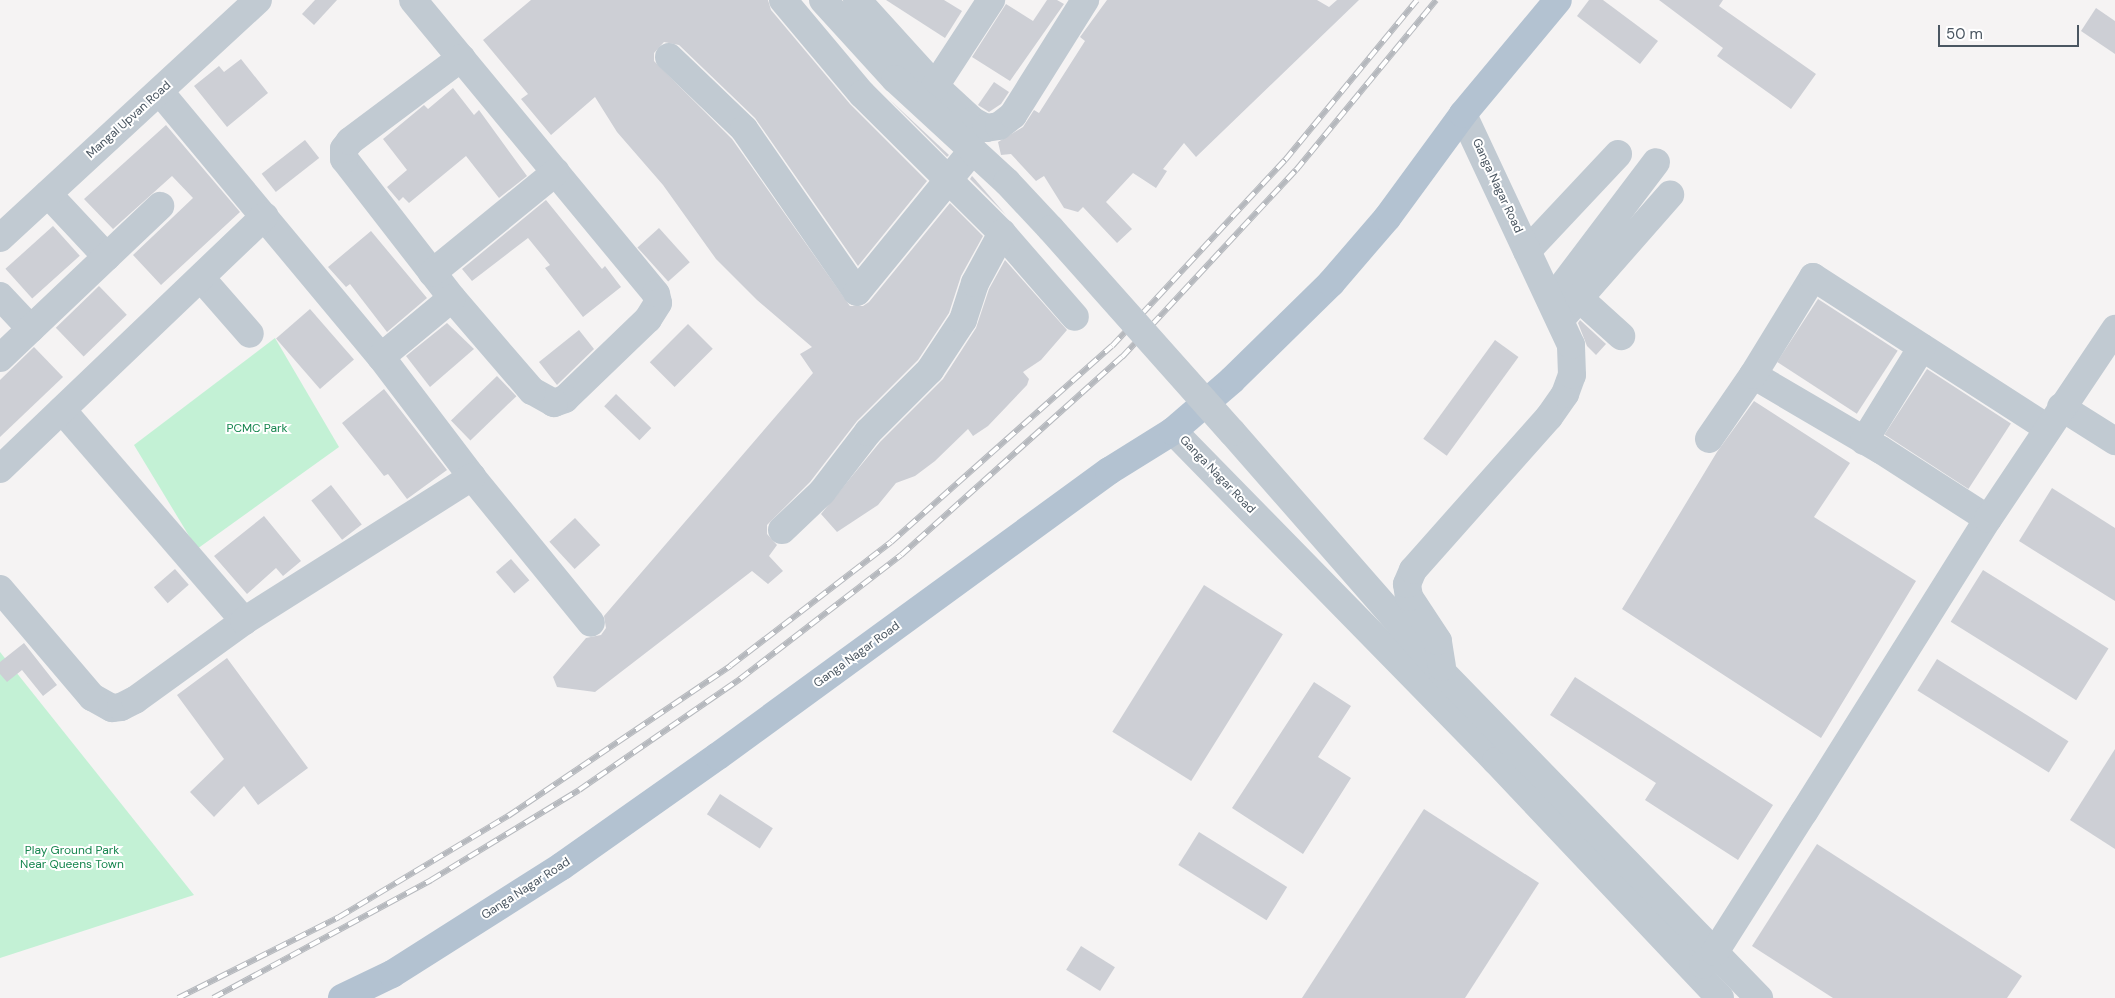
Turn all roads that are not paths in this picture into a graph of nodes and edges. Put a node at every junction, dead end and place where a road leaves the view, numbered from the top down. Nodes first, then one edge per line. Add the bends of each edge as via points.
1 (258, 0) edge
2 (413, 0) edge
3 (783, 0) edge
4 (823, 0) edge
5 (858, 0) edge
6 (991, 0) edge
7 (1085, 0) edge
8 (1558, 0) edge
9 (669, 57) dead end
10 (461, 58) junction
11 (935, 86) junction
12 (160, 92) junction
13 (1463, 114) junction
14 (972, 150) junction
15 (1618, 154) dead end
16 (1656, 162) dead end
17 (556, 172) junction
18 (949, 180) junction
19 (48, 194) junction
20 (1670, 195) dead end
21 (160, 206) dead end
22 (265, 216) junction
23 (1002, 233) junction
24 (0, 238) edge
25 (1528, 251) junction
26 (107, 257) junction
27 (432, 273) junction
28 (201, 278) junction
29 (0, 296) edge
30 (452, 298) junction
31 (1579, 298) junction
32 (1555, 310) junction
33 (1075, 318) dead end
34 (2115, 328) edge
35 (31, 329) junction
36 (250, 334) dead end
37 (1621, 336) dead end
38 (1922, 347) junction
39 (381, 357) junction
40 (0, 358) edge
41 (1753, 375) junction
42 (62, 410) junction
43 (2054, 417) junction
44 (1173, 431) junction
45 (1709, 439) dead end
46 (1864, 441) junction
47 (2115, 441) edge
48 (0, 469) edge
49 (472, 477) junction
50 (1988, 519) junction
51 (782, 530) dead end
52 (0, 589) edge
53 (244, 621) junction
54 (591, 623) dead end
55 (1436, 682) junction
56 (1715, 952) junction
57 (1696, 973) junction
58 (342, 998) edge
59 (1720, 998) edge
60 (1759, 998) edge

1 - 12 street, Mangal Upvan Road
2 - 10 street
3 - 18 street via 862,94
4 - 14 street, bridge via 895,79
5 - 11 street
6 - 11 street
7 - 11 street via 1013,115 999,126 986,128 973,121
8 - 13 main road
9 - 18 street via 744,129 857,292
10 - 17 street
10 - 27 street via 350,141 344,149 349,166
12 - 19 street, Mangal Upvan Road
12 - 22 street
13 - 25 street, Ganga Nagar Road
13 - 44 main road via 1387,218 1331,283 1232,380
14 - 18 street
14 - 55 street, bridge via 1051,229 1232,432
15 - 25 street
16 - 32 street
17 - 27 street
17 - 30 street via 649,283 656,294 655,311 565,399 554,403 532,390
18 - 23 street
19 - 24 street, Mangal Upvan Road
19 - 26 street
20 - 31 street
21 - 26 street
22 - 28 street
22 - 39 street
23 - 33 street
23 - 51 street via 975,283 963,320 930,370 868,432 822,492
25 - 32 street, Ganga Nagar Road
26 - 35 street
27 - 30 street
28 - 36 street
28 - 42 street
29 - 35 street
30 - 39 street
31 - 32 street
31 - 37 street
32 - 55 street, Ganga Nagar Road via 1571,345 1572,375 1565,394 1549,417 1413,570 1407,584 1409,597 1438,641
34 - 43 street
35 - 40 street
38 - 41 street via 1812,277
38 - 43 street
38 - 46 street
39 - 49 street
41 - 45 street
41 - 46 street
42 - 48 street
42 - 53 street
43 - 47 street
43 - 50 street
44 - 55 street, Ganga Nagar Road
44 - 58 main road, Ganga Nagar Road via 1109,470 562,866 392,974
46 - 50 street
49 - 53 street
49 - 54 street
50 - 56 street
52 - 53 street via 92,697 112,708 135,700
55 - 56 street
55 - 57 street
56 - 57 street
56 - 60 street
57 - 59 street

